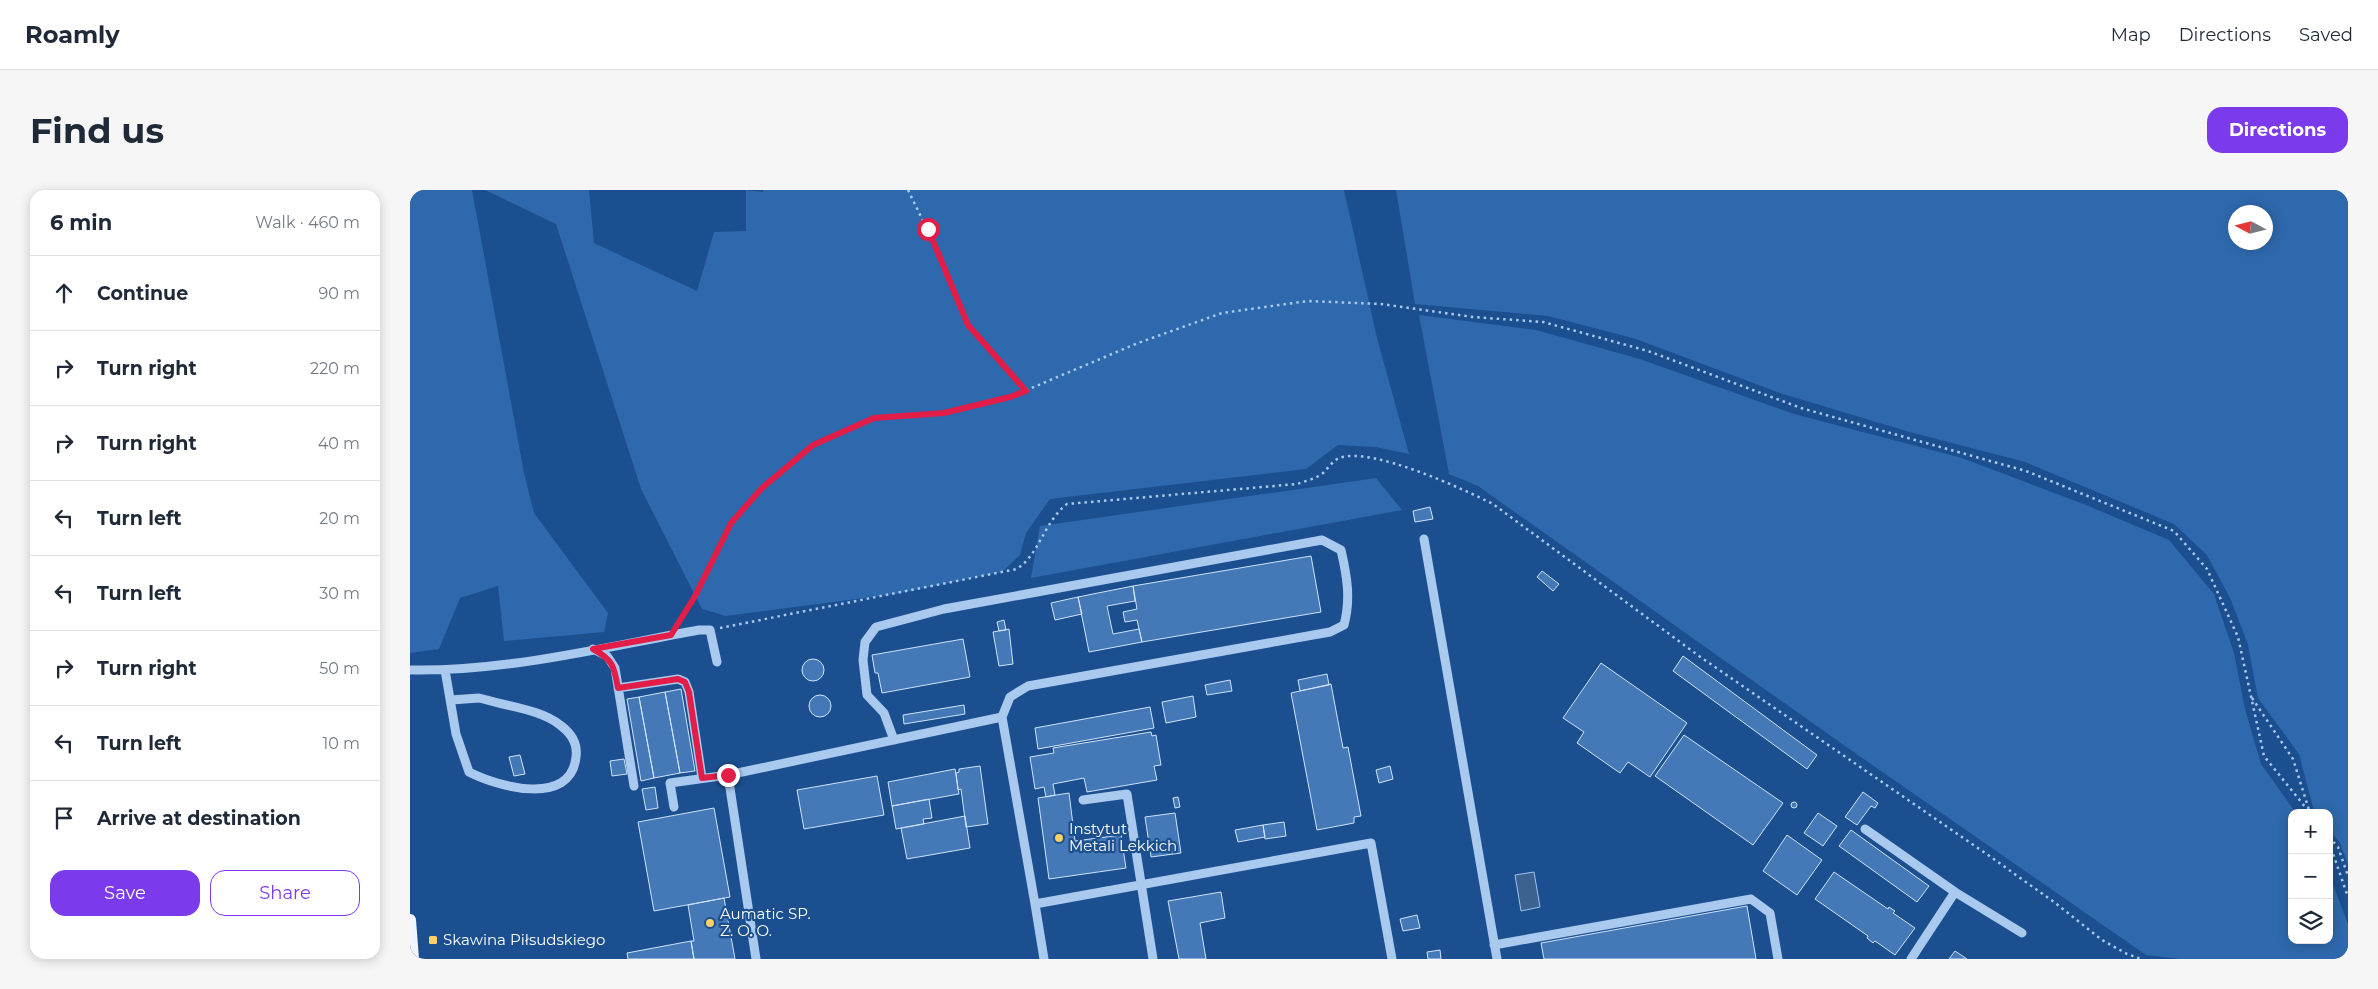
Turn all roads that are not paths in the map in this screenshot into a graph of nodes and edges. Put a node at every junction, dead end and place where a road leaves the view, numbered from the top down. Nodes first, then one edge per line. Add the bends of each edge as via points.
1 (1424, 539) dead end
2 (593, 649) junction
3 (717, 662) dead end
4 (410, 670) edge
5 (445, 670) junction
6 (618, 688) junction
7 (451, 700) junction
8 (1002, 717) junction
9 (894, 740) junction
10 (728, 775) junction
11 (702, 778) junction
12 (634, 786) dead end
13 (1083, 800) dead end
14 (674, 807) dead end
15 (1865, 829) dead end
16 (1140, 886) junction
17 (1955, 892) junction
18 (1035, 904) junction
19 (410, 920) edge
20 (2022, 933) dead end
21 (1494, 945) junction
22 (413, 959) edge
23 (756, 959) edge
24 (1044, 959) edge
25 (1152, 959) edge
26 (1392, 959) edge
27 (1497, 959) edge
28 (1778, 959) edge
29 (1911, 959) edge

1 - 21 lane
2 - 3 lane via 710,630
2 - 5 lane via 488,667
2 - 6 lane via 607,656 615,668
4 - 5 lane
5 - 7 lane
6 - 11 lane via 678,679 685,682
6 - 12 lane
7 - 7 lane via 456,734 469,772 488,782 526,789 549,788 568,779 575,765 576,745 559,724 545,716 487,700
8 - 9 lane
8 - 9 lane via 1010,697 1028,686 1330,632 1344,625 1347,614 1349,582 1341,550 1322,540 944,609 876,627 865,642 863,660 867,695 884,714
8 - 18 lane
9 - 10 lane
10 - 11 lane
10 - 23 lane
11 - 14 lane via 670,783
13 - 16 lane via 1127,794
15 - 17 lane
16 - 18 lane
16 - 25 lane
16 - 26 lane via 1371,843
17 - 20 lane
17 - 29 lane
18 - 24 lane
19 - 22 main road
21 - 27 lane
21 - 28 lane via 1751,899 1770,913

